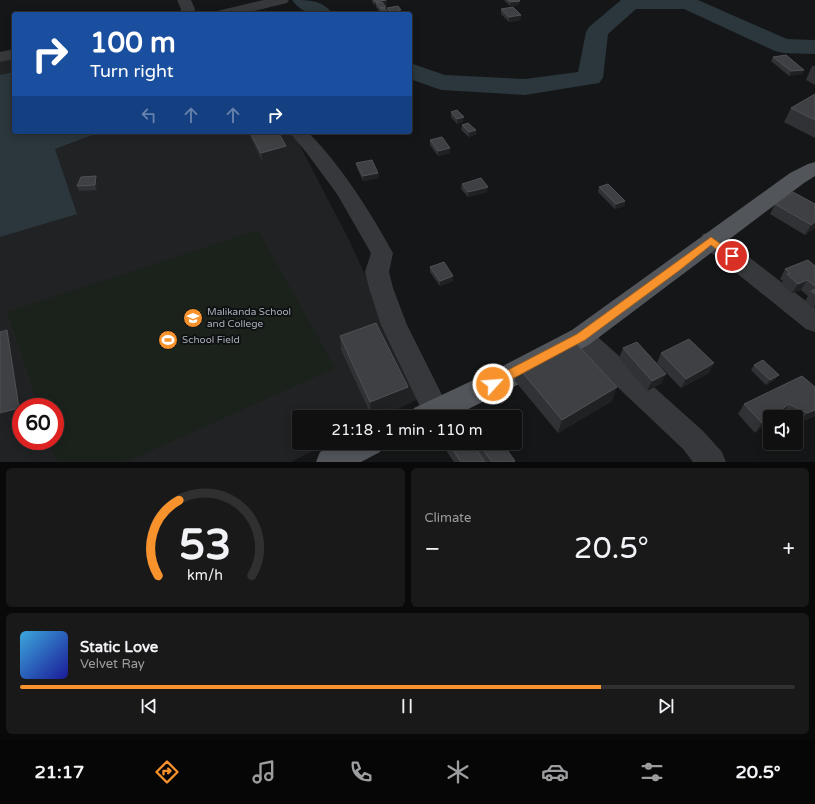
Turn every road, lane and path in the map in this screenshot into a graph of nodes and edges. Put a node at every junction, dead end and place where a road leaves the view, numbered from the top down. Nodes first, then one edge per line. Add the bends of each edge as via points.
1 (184, 0) edge
2 (281, 0) edge
3 (187, 12) edge
4 (230, 12) edge
5 (12, 54) edge
6 (0, 57) edge
7 (300, 134) edge
8 (815, 168) edge
9 (711, 240) junction
10 (815, 322) edge
11 (581, 337) junction
12 (428, 410) edge
13 (438, 410) edge
14 (356, 450) edge
15 (331, 462) edge
16 (711, 462) edge

1 - 3 street
2 - 4 street
5 - 6 street
7 - 12 street via 346,191 382,253 376,272
8 - 9 main road via 797,178
9 - 10 street
9 - 11 main road via 677,268
11 - 13 main road
11 - 16 street via 693,440
14 - 15 main road

